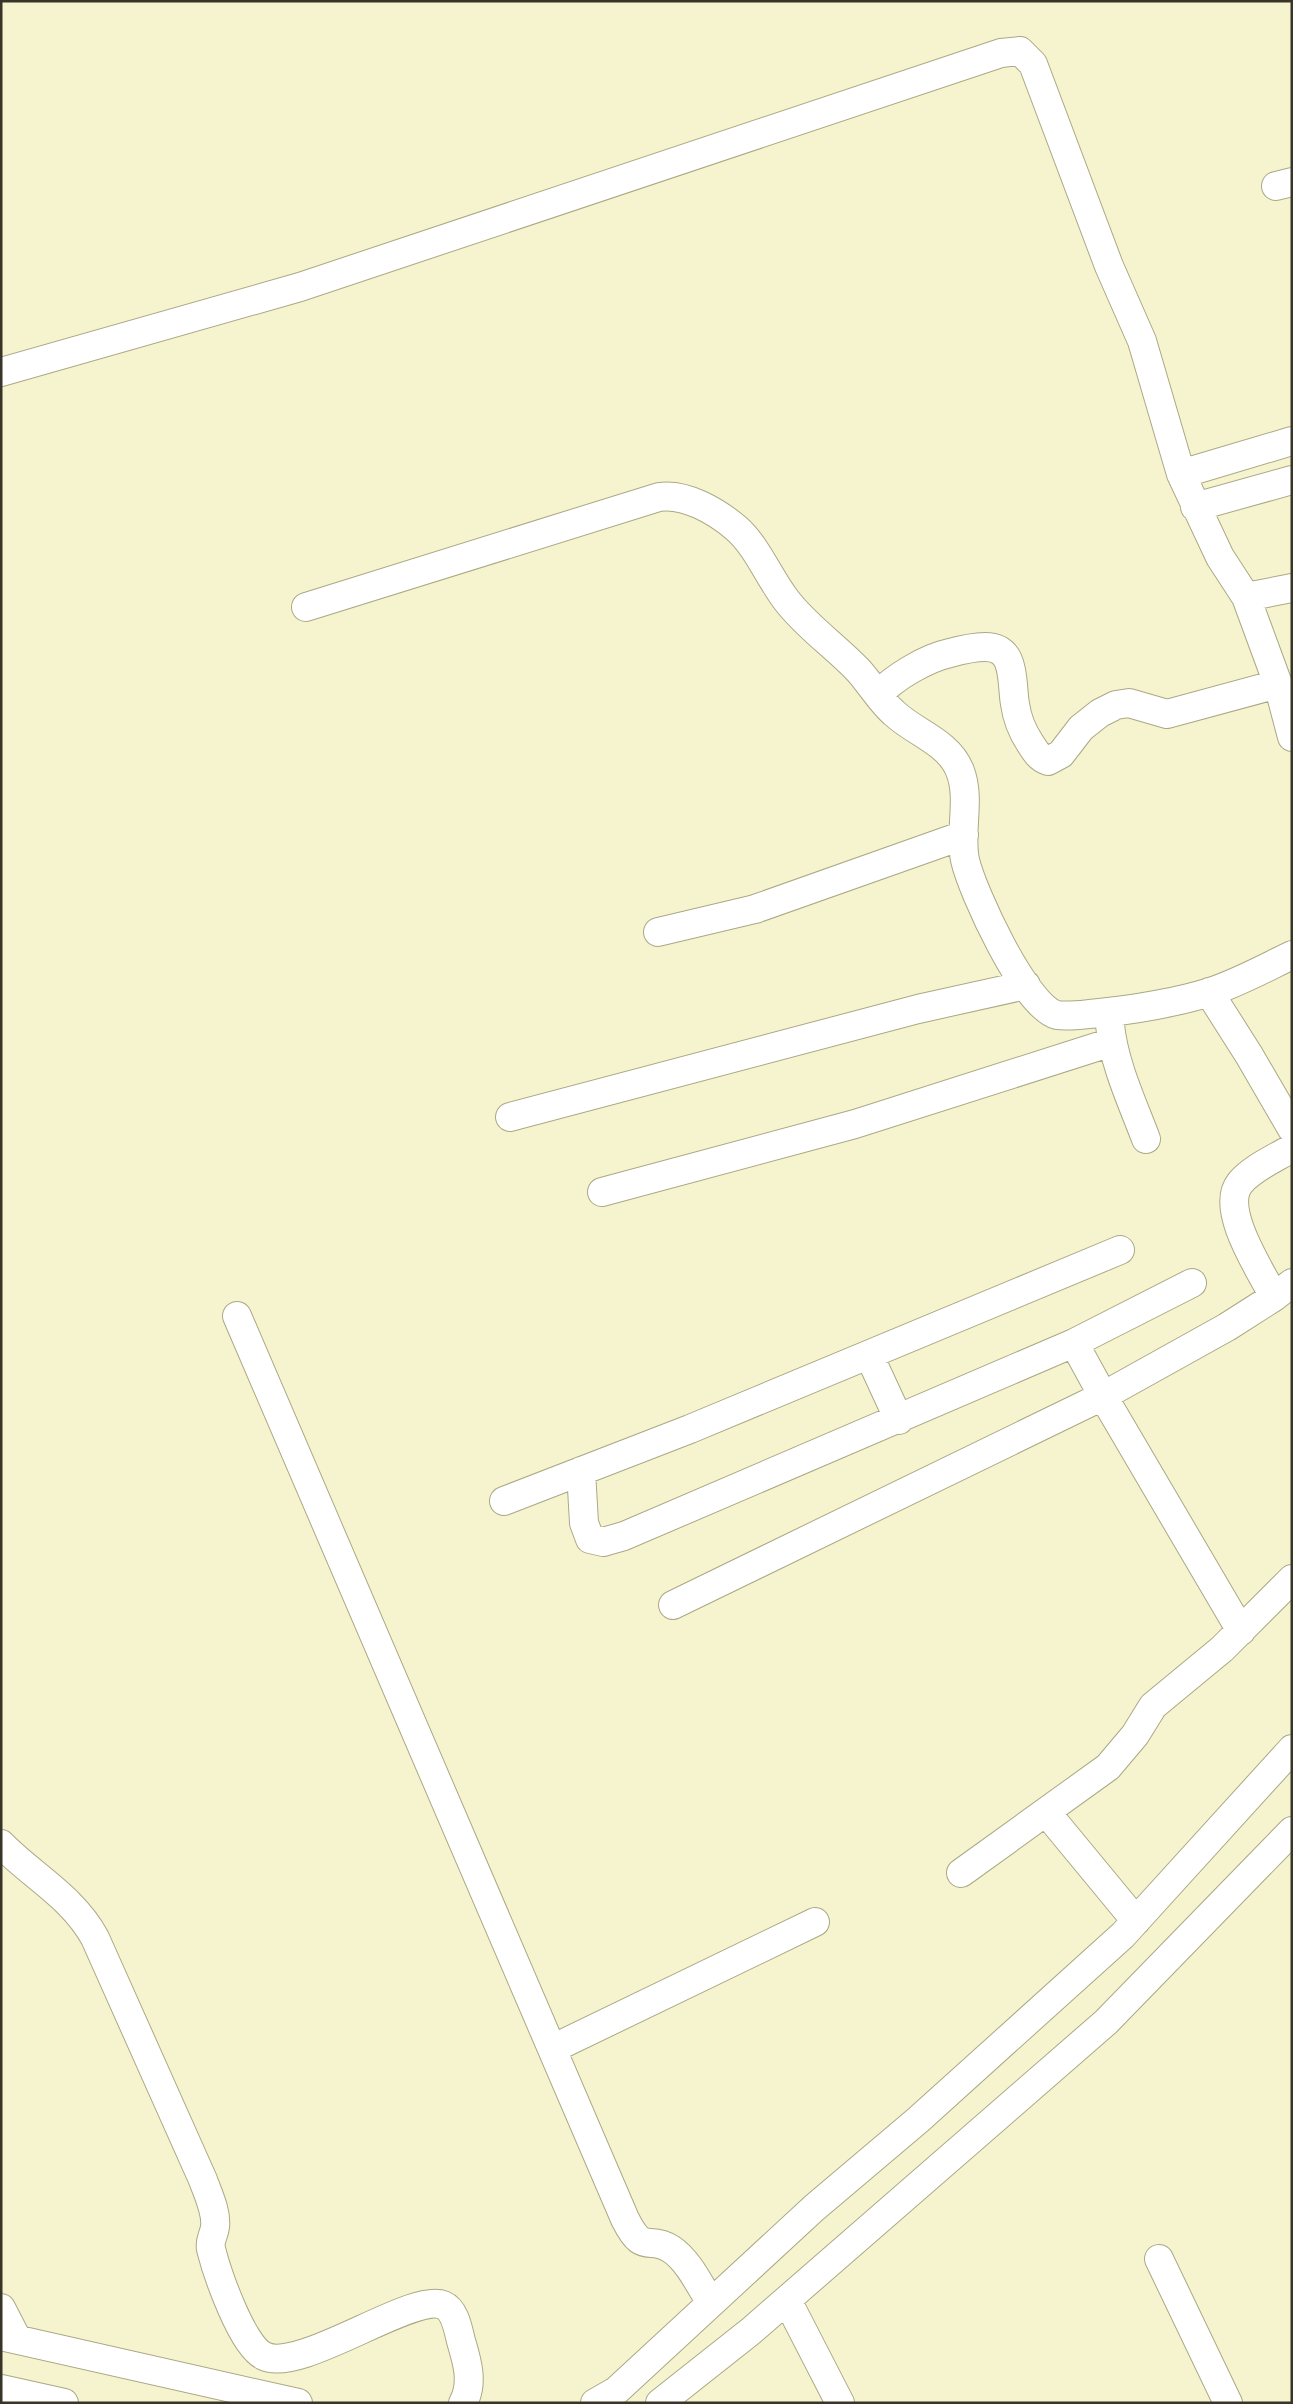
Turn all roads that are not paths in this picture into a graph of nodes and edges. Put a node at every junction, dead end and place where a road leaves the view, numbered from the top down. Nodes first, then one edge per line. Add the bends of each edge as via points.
1 (1, 372) edge
2 (1292, 441) edge
3 (1181, 474) junction
4 (1292, 480) edge
5 (1195, 507) junction
6 (1292, 588) edge
7 (1246, 597) junction
8 (306, 607) dead end
9 (1278, 684) junction
10 (878, 695) junction
11 (1292, 737) edge
12 (964, 835) junction
13 (658, 932) dead end
14 (1292, 955) edge
15 (1026, 985) junction
16 (1209, 992) junction
17 (1109, 1012) junction
18 (1112, 1042) junction
19 (510, 1117) dead end
20 (1292, 1129) edge
21 (1146, 1140) dead end
22 (1292, 1148) edge
23 (602, 1192) dead end
24 (1120, 1250) dead end
25 (1192, 1283) dead end
26 (1283, 1290) edge
27 (237, 1316) dead end
28 (1074, 1343) junction
29 (869, 1355) junction
30 (1103, 1396) junction
31 (899, 1420) junction
32 (581, 1471) junction
33 (504, 1501) dead end
34 (1292, 1579) edge
35 (673, 1605) dead end
36 (1241, 1631) junction
37 (1292, 1750) edge
38 (1046, 1812) junction
39 (1292, 1831) edge
40 (1, 1844) edge
41 (961, 1873) dead end
42 (1136, 1921) junction
43 (815, 1922) dead end
44 (552, 2049) junction
45 (1159, 2259) dead end
46 (787, 2300) junction
47 (711, 2303) junction
48 (1, 2308) edge
49 (9, 2338) edge
50 (1, 2389) edge
51 (64, 2403) edge
52 (298, 2403) edge
53 (463, 2403) edge
54 (595, 2403) edge
55 (660, 2403) edge
56 (840, 2403) edge
57 (1228, 2403) edge

1 - 3 street via 300,287 1001,53 1020,51 1033,64 1109,266 1142,341
2 - 3 street
3 - 5 street
4 - 5 street
5 - 7 street via 1220,557
6 - 7 street
7 - 9 street
8 - 10 street via 672,495 716,514 737,528 798,614 858,670
9 - 10 street via 1167,714 1129,703 1116,705 1081,728 1061,754 1048,761 1038,755 1022,731 1014,702 1013,672 998,650 985,647 944,654 894,680
9 - 11 street
10 - 12 street via 892,712 953,758 964,784
12 - 13 street via 755,909
12 - 15 street via 965,859 974,888 1006,955
14 - 16 street
15 - 17 street via 1035,1000 1057,1015
15 - 19 street via 918,1009
16 - 17 street
16 - 20 street
17 - 18 street
18 - 21 street
18 - 23 street via 855,1124
22 - 26 street via 1242,1180 1233,1200 1239,1227
24 - 29 street
25 - 28 street
26 - 30 street via 1220,1331
27 - 44 street
28 - 30 street
28 - 31 street
29 - 31 street
29 - 32 street
30 - 35 street
30 - 36 street
31 - 32 street via 624,1536 602,1542 590,1539 586,1533
32 - 33 street
34 - 36 street
36 - 38 street via 1153,1706 1135,1735 1108,1767
37 - 42 street
38 - 41 street
38 - 42 street
39 - 46 street via 1106,2022
40 - 53 street via 69,1902 86,1921 203,2180 215,2219 210,2247 247,2340 264,2356 291,2358 418,2306 442,2304 455,2321 467,2360 470,2384
42 - 47 street
43 - 44 street
44 - 47 street via 632,2232 646,2244 664,2246 678,2254
45 - 57 street
46 - 55 street
46 - 56 street
47 - 54 street via 616,2391
48 - 49 street
49 - 52 street
50 - 51 street

